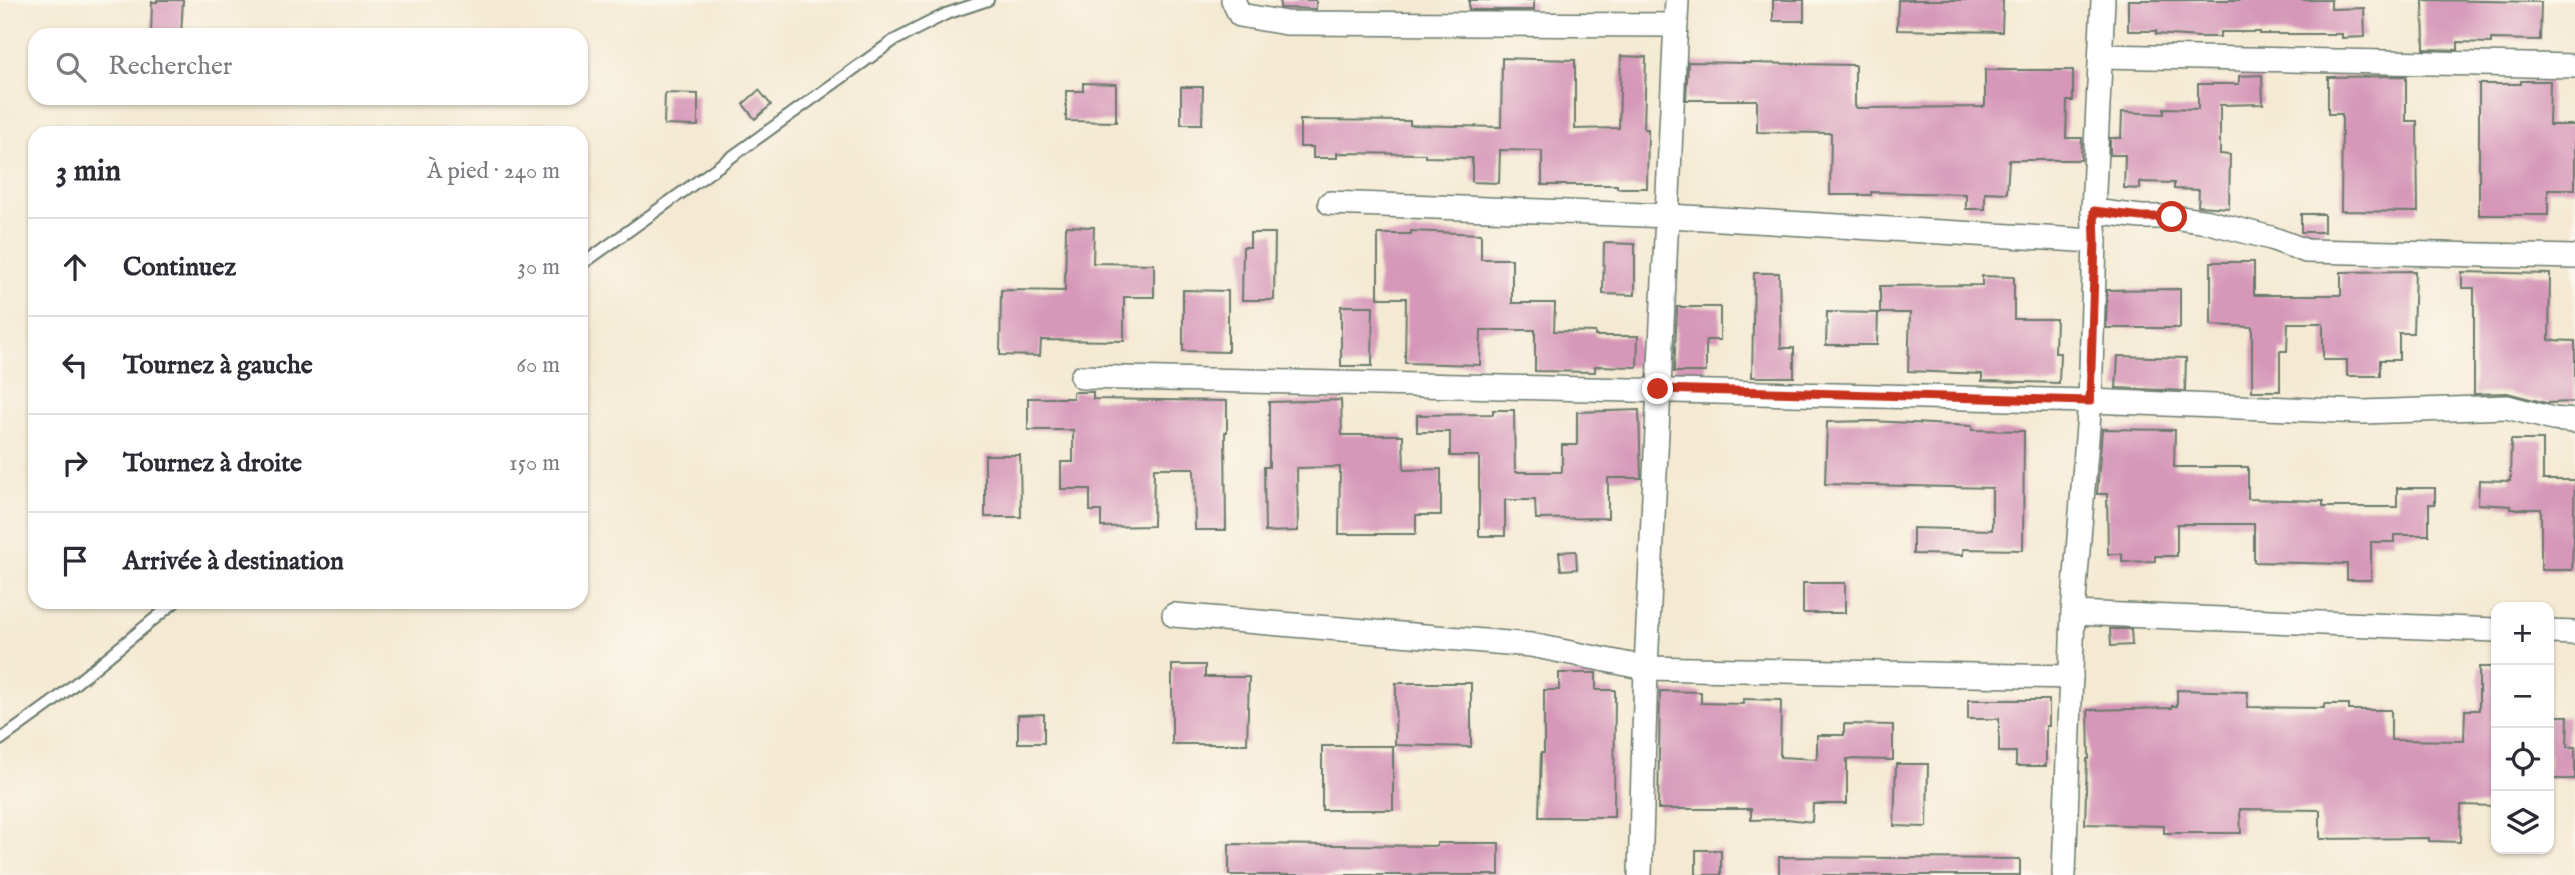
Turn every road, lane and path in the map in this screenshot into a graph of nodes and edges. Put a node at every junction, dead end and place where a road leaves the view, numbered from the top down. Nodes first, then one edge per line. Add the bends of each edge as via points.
1 (988, 0) edge
2 (1233, 0) edge
3 (1677, 0) edge
4 (2103, 0) edge
5 (1676, 25) junction
6 (2101, 56) junction
7 (2575, 66) edge
8 (1330, 203) dead end
9 (2094, 211) junction
10 (1669, 216) junction
11 (2095, 241) junction
12 (2575, 257) edge
13 (588, 260) edge
14 (1082, 377) dead end
15 (1658, 389) junction
16 (2090, 401) junction
17 (2575, 421) edge
18 (166, 609) edge
19 (2073, 613) junction
20 (1174, 615) dead end
21 (2491, 630) edge
22 (2554, 632) edge
23 (2575, 633) edge
24 (1646, 668) junction
25 (2071, 677) junction
26 (0, 740) edge
27 (1640, 875) edge
28 (2064, 875) edge

1 - 13 lane via 946,14 893,41
2 - 5 street via 1240,15 1286,23
3 - 5 street
4 - 6 street
5 - 10 street
6 - 7 street
6 - 9 street
8 - 10 street
9 - 11 street
9 - 12 street via 2209,222 2306,251
10 - 11 street
10 - 15 street
11 - 16 street
14 - 15 street
15 - 16 street
15 - 24 street
16 - 17 street via 2363,412 2507,407
16 - 19 street
18 - 26 lane
19 - 21 street
19 - 25 street
20 - 24 street via 1531,645
22 - 23 street
24 - 25 street
24 - 27 street
25 - 28 street

